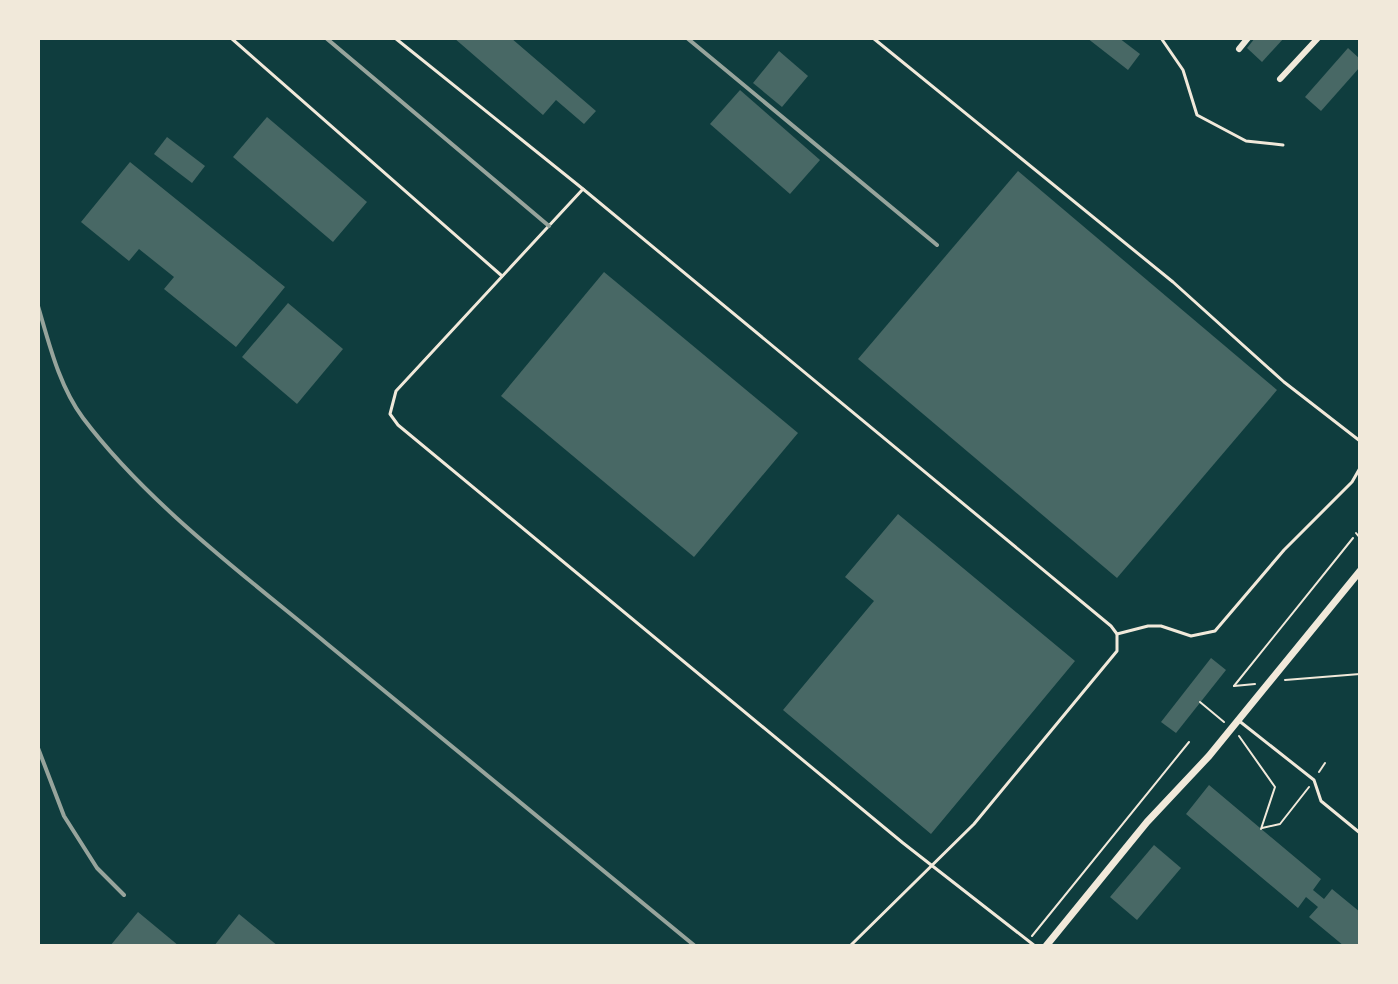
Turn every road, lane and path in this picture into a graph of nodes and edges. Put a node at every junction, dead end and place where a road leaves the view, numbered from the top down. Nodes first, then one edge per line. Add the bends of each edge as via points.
1 (231, 38) edge
2 (395, 38) edge
3 (873, 38) edge
4 (1161, 38) edge
5 (1248, 38) edge
6 (1318, 38) edge
7 (1239, 49) dead end
8 (1280, 79) dead end
9 (1283, 145) dead end
10 (583, 189) junction
11 (502, 276) junction
12 (1360, 441) edge
13 (1360, 468) edge
14 (1356, 533) dead end
15 (1353, 538) dead end
16 (1360, 538) edge
17 (1360, 571) edge
18 (1117, 634) junction
19 (1360, 674) edge
20 (1282, 681) dead end
21 (1234, 686) dead end
22 (1200, 702) dead end
23 (1238, 720) junction
24 (1225, 723) dead end
25 (1239, 735) dead end
26 (1189, 742) dead end
27 (1297, 804) dead end
28 (1360, 833) edge
29 (932, 865) junction
30 (1028, 941) junction
31 (850, 946) edge
32 (1035, 946) edge
33 (1046, 946) edge

1 - 11 lane
2 - 10 lane
3 - 12 lane
4 - 9 lane via 1183,70 1197,115 1246,141
5 - 7 street
6 - 8 street
10 - 11 lane
10 - 18 lane
11 - 29 lane via 396,391 390,414 398,425
13 - 18 lane via 1215,631 1191,636 1148,626
14 - 16 path
15 - 21 path
17 - 23 street
18 - 29 lane via 1117,651 974,824
19 - 20 path
22 - 24 path
23 - 28 lane via 1314,780 1321,801
23 - 33 street
25 - 27 path via 1275,787 1261,829 1280,824
26 - 30 path
29 - 30 lane
29 - 31 lane
30 - 32 lane

